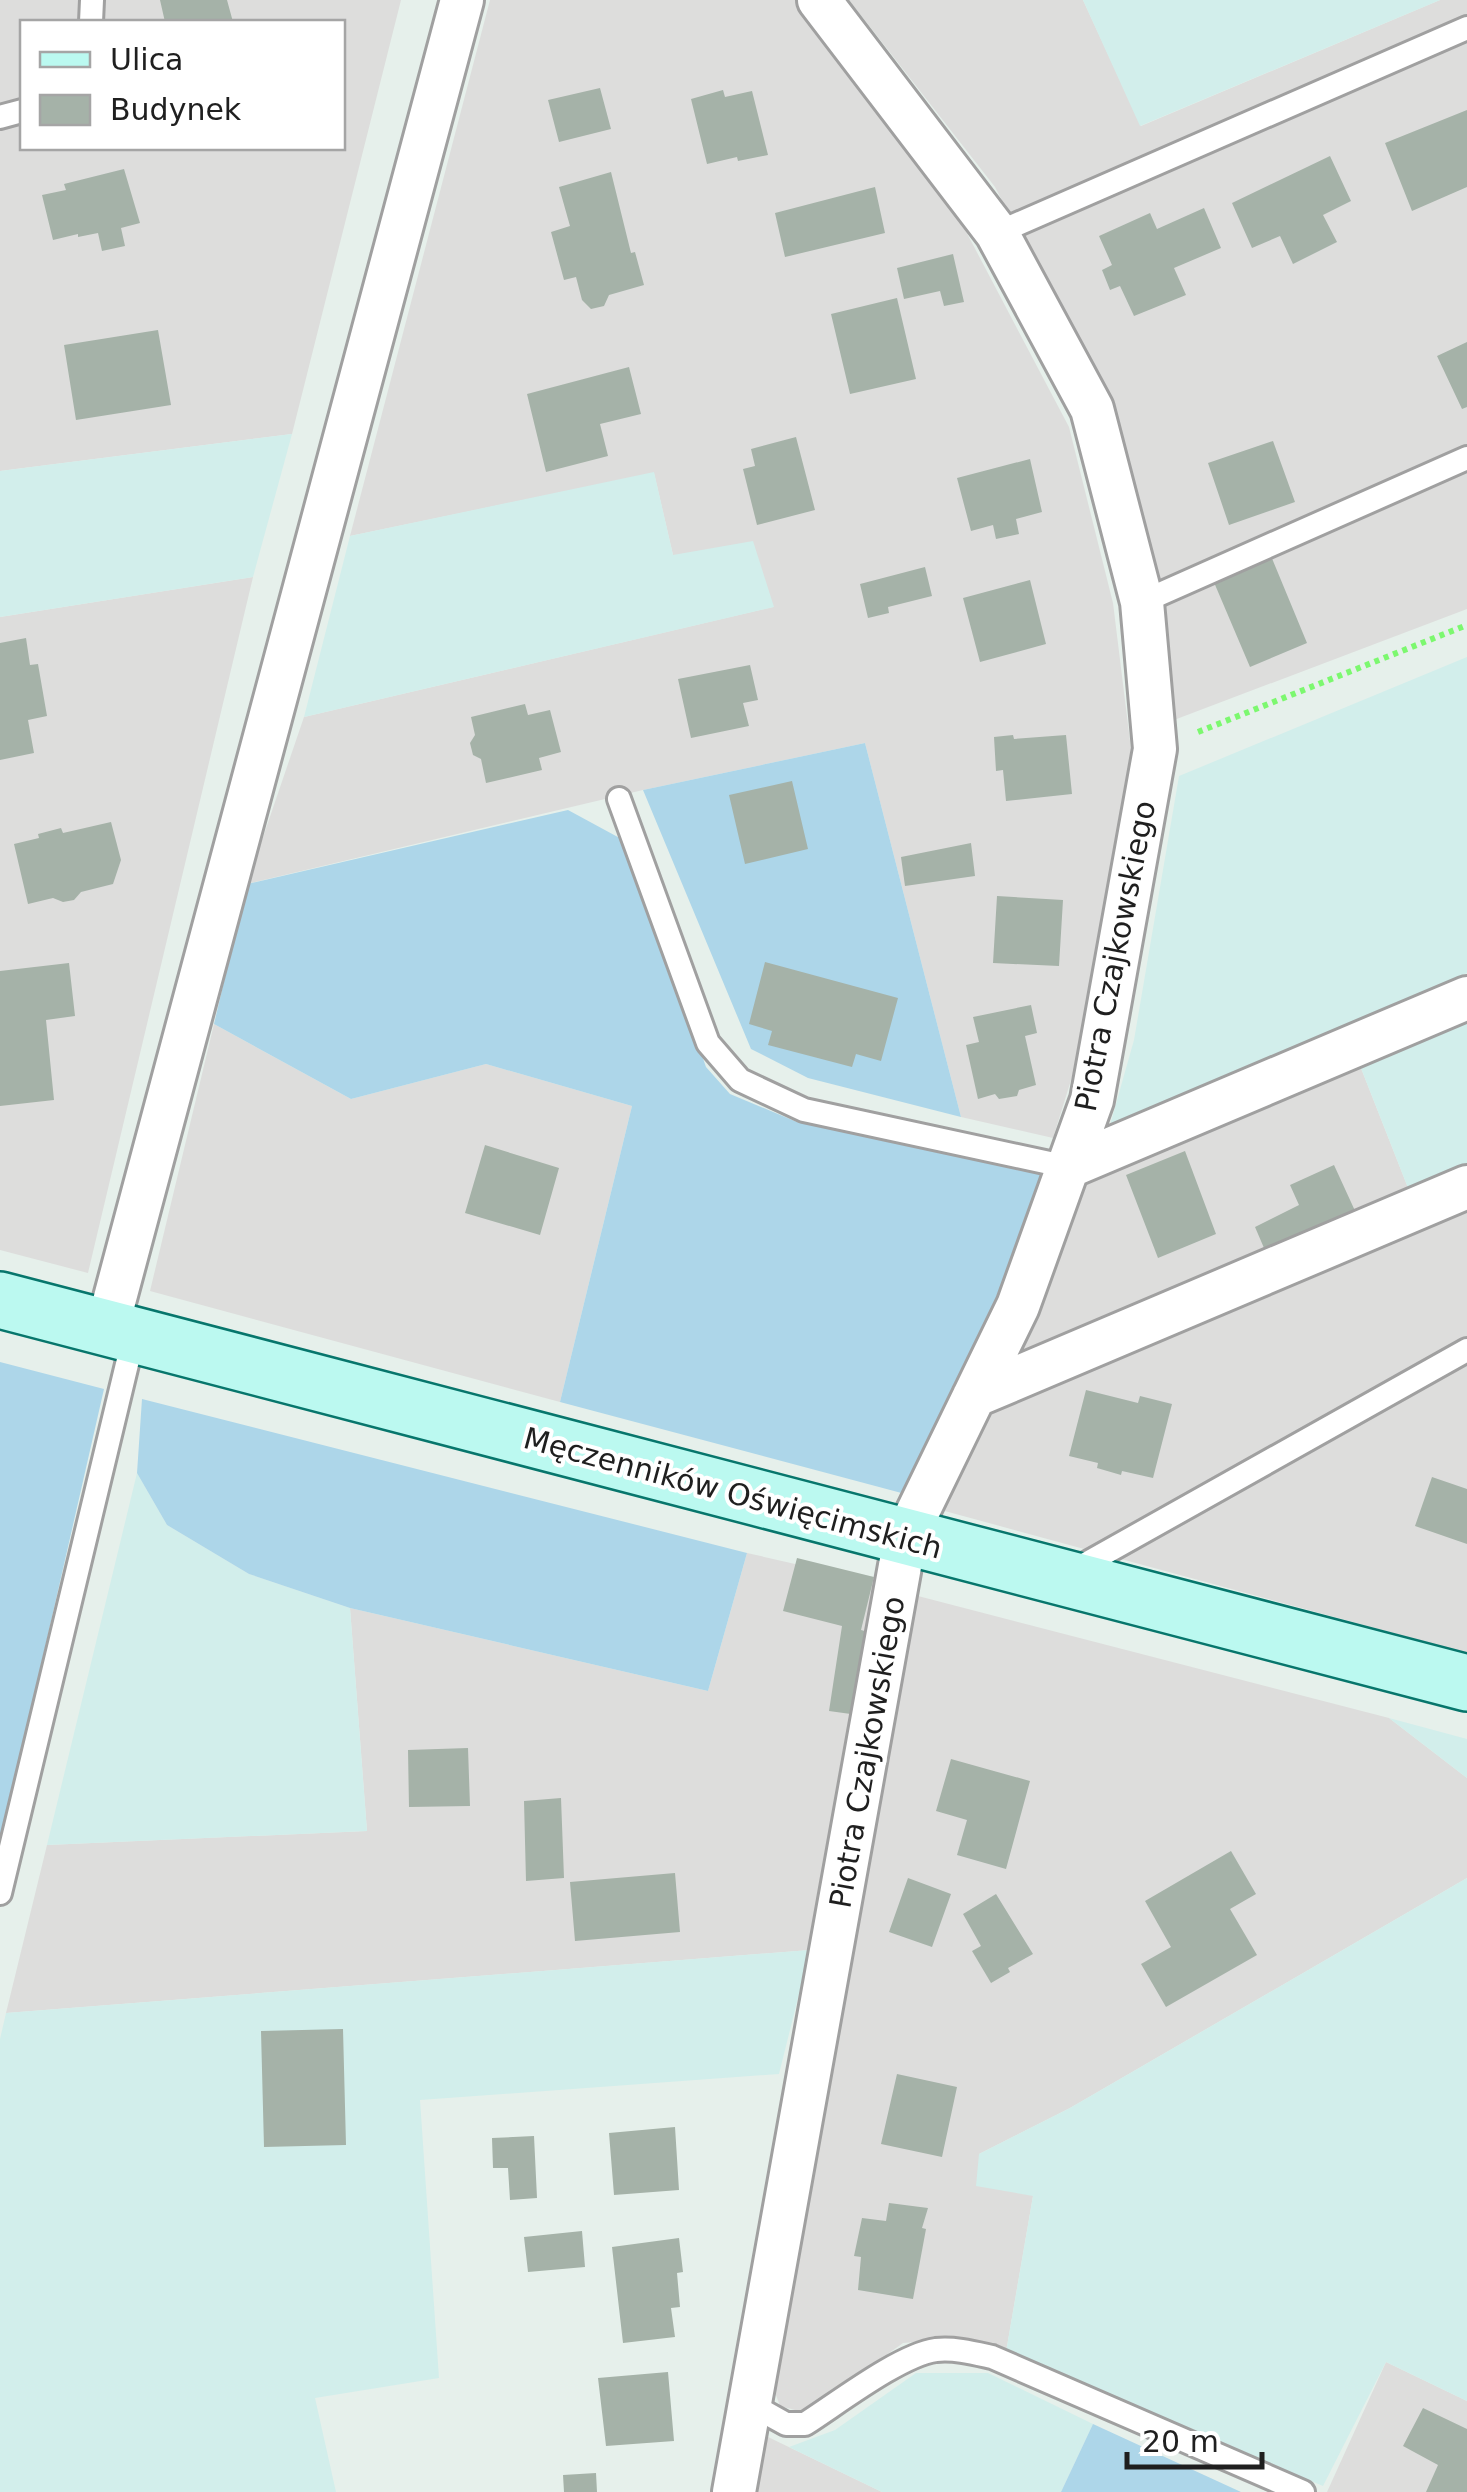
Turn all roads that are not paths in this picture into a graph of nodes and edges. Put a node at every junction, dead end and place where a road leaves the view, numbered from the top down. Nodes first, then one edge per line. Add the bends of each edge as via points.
1 (462, 0) edge
2 (819, 0) edge
3 (1467, 28) edge
4 (997, 233) junction
5 (1467, 458) edge
6 (1142, 602) junction
7 (620, 799) dead end
8 (1467, 998) edge
9 (1068, 1167) junction
10 (1467, 1187) edge
11 (0, 1300) edge
12 (120, 1332) junction
13 (1467, 1350) edge
14 (974, 1396) junction
15 (905, 1538) junction
16 (1061, 1578) junction
17 (1467, 1684) edge
18 (0, 1893) edge
19 (750, 2404) junction
20 (734, 2492) edge
21 (1303, 2492) edge

1 - 12 street
2 - 4 street, Piotra Czajkowskiego
3 - 4 lane
4 - 6 street, Piotra Czajkowskiego via 1092,409
5 - 6 lane
6 - 9 street, Piotra Czajkowskiego via 1155,750 1092,1100
7 - 9 lane via 708,1044 740,1080 804,1110
8 - 9 street
9 - 14 street, Piotra Czajkowskiego via 1018,1306
10 - 14 street
11 - 12 main road, Męczenników Oświęcimskich
12 - 15 main road, Męczenników Oświęcimskich
12 - 18 lane
13 - 16 lane
14 - 15 street, Piotra Czajkowskiego
15 - 16 main road, Męczenników Oświęcimskich
15 - 19 street, Piotra Czajkowskiego
16 - 17 main road, Męczenników Oświęcimskich
19 - 20 street, Piotra Czajkowskiego
19 - 21 lane via 786,2424 805,2424 908,2358 963,2351 992,2357

